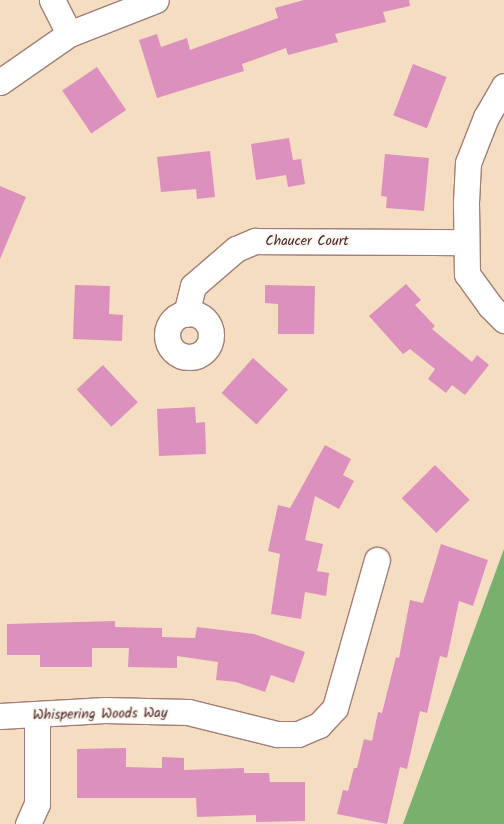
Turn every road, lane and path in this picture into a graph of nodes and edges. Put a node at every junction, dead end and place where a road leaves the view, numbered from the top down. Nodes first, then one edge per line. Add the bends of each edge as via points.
1 (52, 0) edge
2 (156, 0) edge
3 (69, 34) junction
4 (0, 82) edge
5 (504, 86) edge
6 (466, 242) junction
7 (186, 314) dead end
8 (504, 320) edge
9 (377, 560) dead end
10 (37, 715) junction
11 (0, 716) edge
12 (28, 824) edge

1 - 3 street
2 - 3 street
3 - 4 street
5 - 6 street via 486,116 468,164
6 - 7 street, Chaucer Court via 255,241 236,249 193,286
6 - 8 street via 467,274
9 - 10 street, Whispering Woods Way via 335,708 319,726 298,734 277,734 188,712 105,710
10 - 11 street, Whispering Woods Way
10 - 12 street via 37,804

